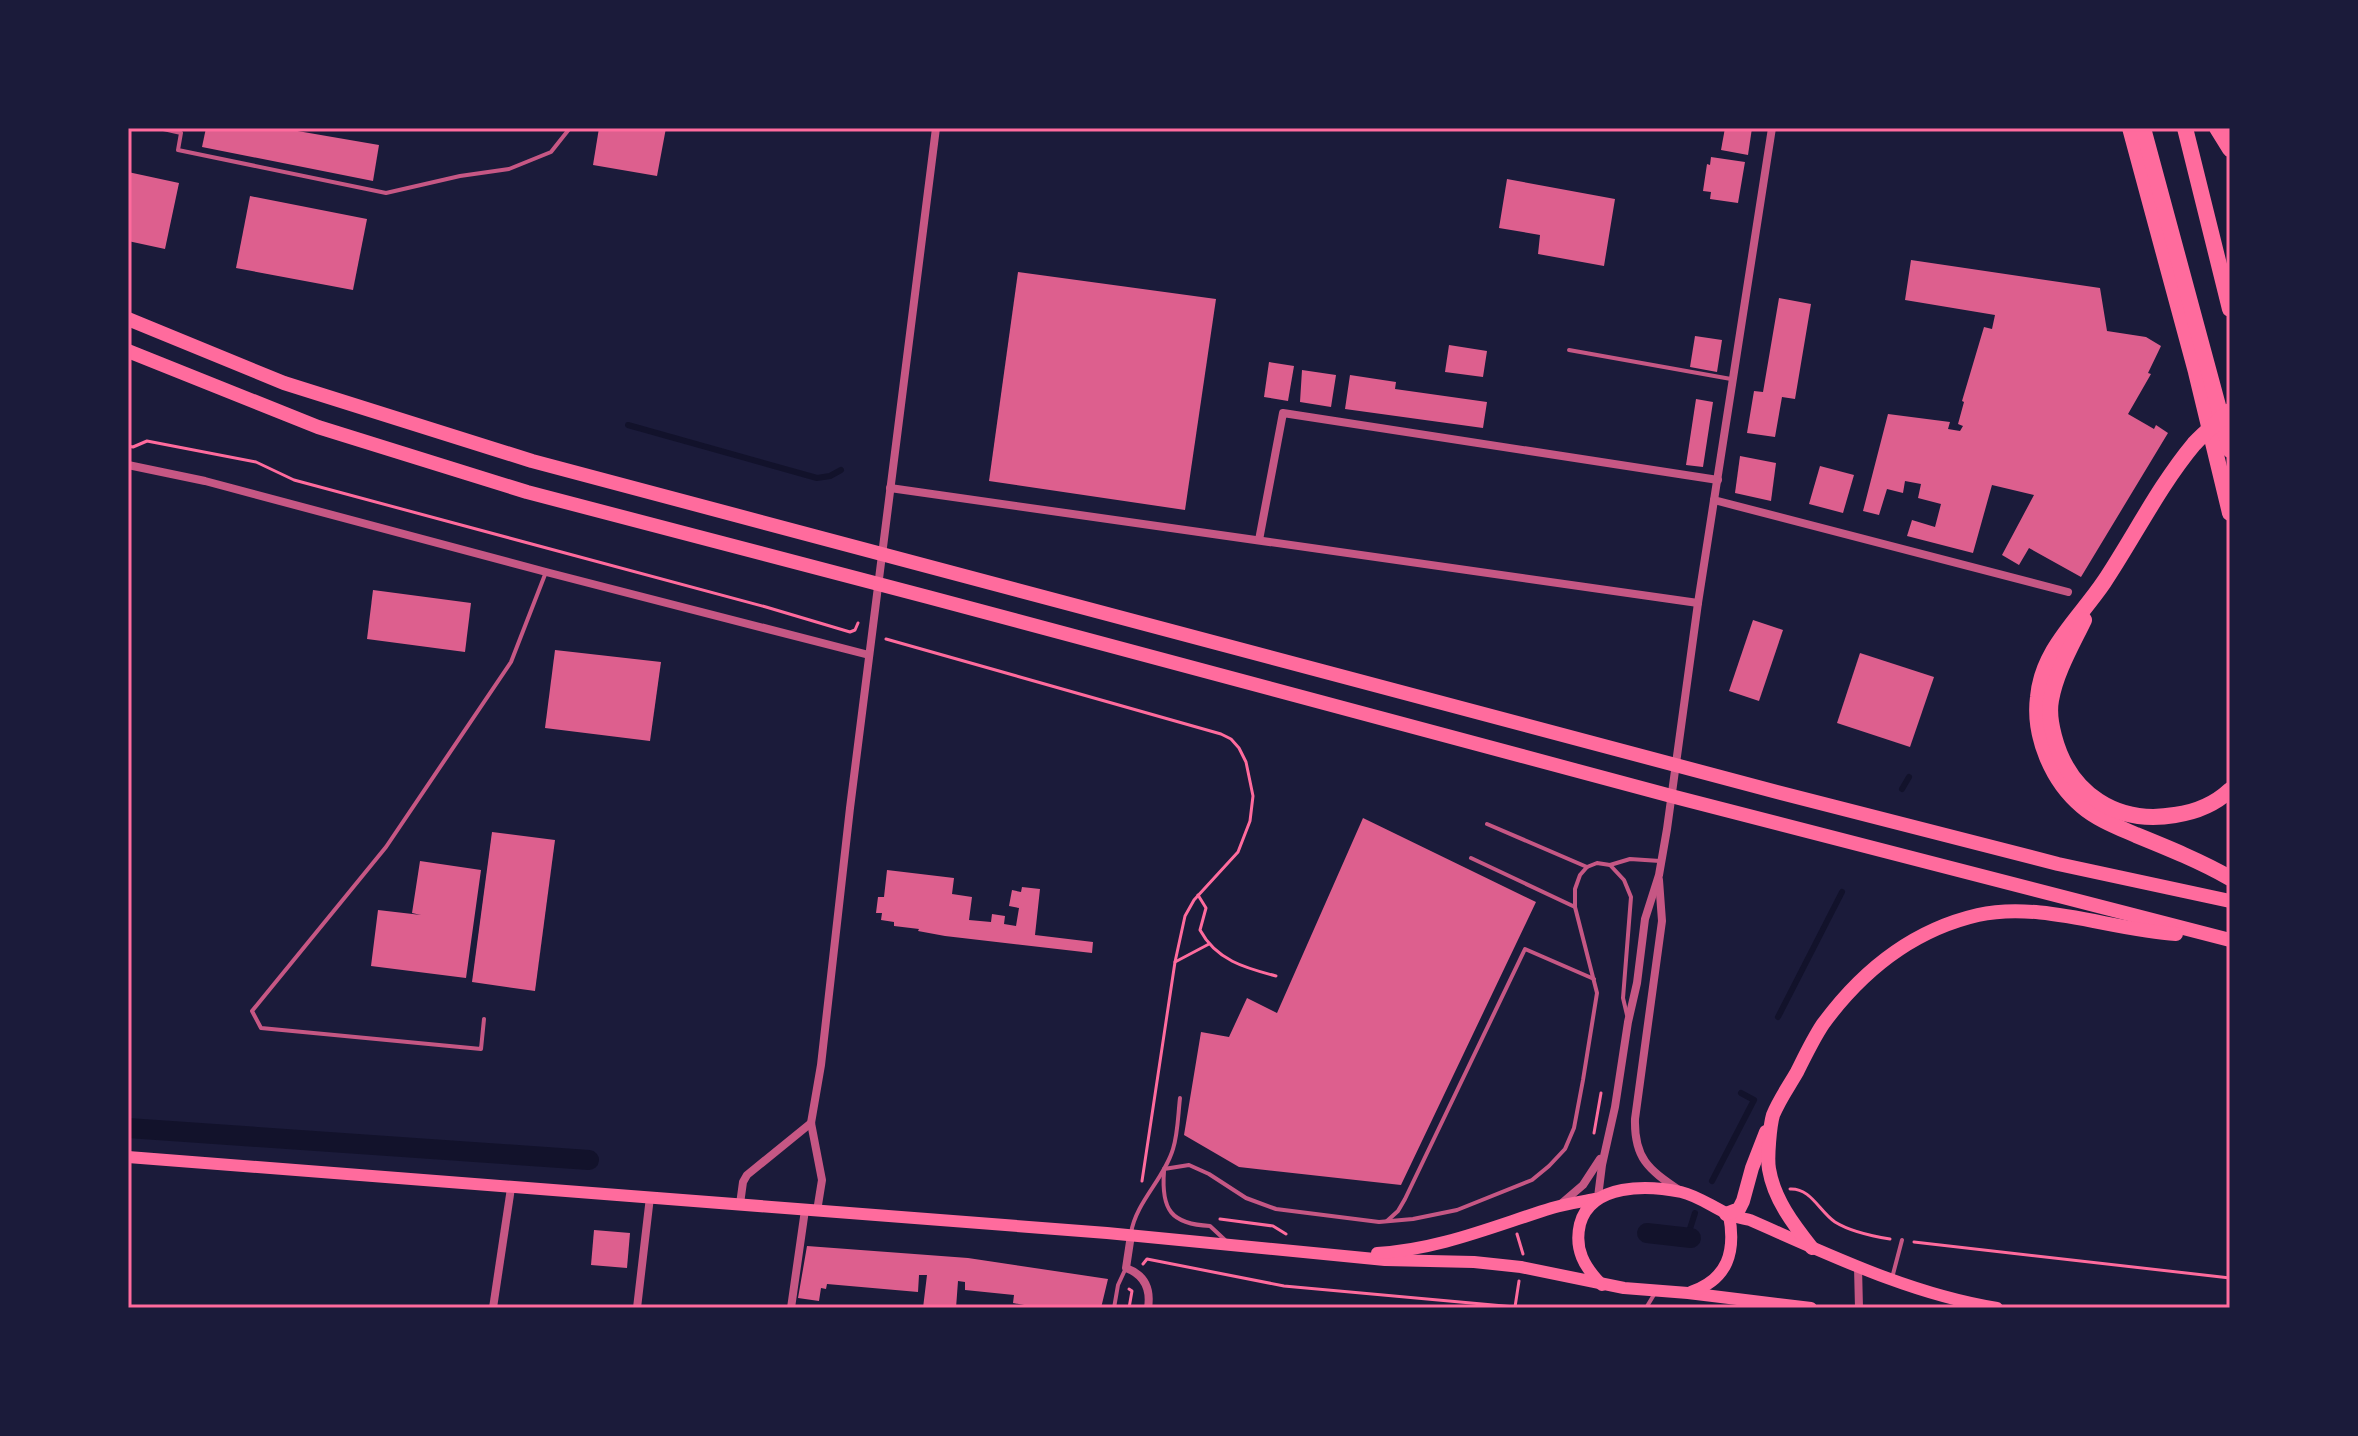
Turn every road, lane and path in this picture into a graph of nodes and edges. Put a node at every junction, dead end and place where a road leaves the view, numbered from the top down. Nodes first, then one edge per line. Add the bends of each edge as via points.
1 (159, 128) edge
2 (570, 128) edge
3 (936, 128) edge
4 (1772, 128) edge
5 (2130, 128) edge
6 (2143, 128) edge
7 (2185, 128) edge
8 (2217, 128) edge
9 (2230, 149) edge
10 (2230, 309) edge
11 (128, 319) edge
12 (1569, 350) dead end
13 (128, 351) edge
14 (1733, 379) junction
15 (2230, 411) edge
16 (128, 446) edge
17 (2230, 450) edge
18 (128, 465) edge
19 (1718, 480) junction
20 (890, 488) junction
21 (1714, 500) junction
22 (2230, 513) edge
23 (1259, 540) junction
24 (546, 572) junction
25 (2102, 585) junction
26 (2068, 592) dead end
27 (1698, 603) junction
28 (860, 612) dead end
29 (893, 640) dead end
30 (869, 655) junction
31 (2230, 790) edge
32 (1487, 824) dead end
33 (1471, 858) dead end
34 (1661, 861) junction
35 (1610, 865) junction
36 (1587, 867) junction
37 (1659, 875) junction
38 (2230, 878) edge
39 (1198, 895) junction
40 (2230, 901) edge
41 (1575, 907) junction
42 (2213, 936) junction
43 (2230, 940) edge
44 (1209, 944) junction
45 (1175, 962) junction
46 (1276, 976) dead end
47 (1594, 979) junction
48 (484, 1019) dead end
49 (1628, 1022) junction
50 (1180, 1098) dead end
51 (1772, 1116) junction
52 (811, 1123) junction
53 (1606, 1148) junction
54 (128, 1157) edge
55 (1164, 1169) junction
56 (1141, 1187) dead end
57 (511, 1188) junction
58 (1783, 1190) dead end
59 (1681, 1192) junction
60 (650, 1197) junction
61 (1596, 1198) junction
62 (740, 1204) junction
63 (1556, 1207) junction
64 (811, 1210) junction
65 (1728, 1214) junction
66 (1387, 1221) junction
67 (1513, 1221) junction
68 (1131, 1235) junction
69 (1902, 1240) junction
70 (1230, 1245) junction
71 (1812, 1248) junction
72 (1334, 1256) junction
73 (1521, 1267) junction
74 (1858, 1267) junction
75 (1126, 1268) junction
76 (1138, 1272) junction
77 (2230, 1278) edge
78 (1892, 1280) junction
79 (1602, 1285) junction
80 (1657, 1291) junction
81 (1688, 1293) junction
82 (493, 1308) edge
83 (637, 1308) edge
84 (791, 1308) edge
85 (1114, 1308) edge
86 (1148, 1308) edge
87 (1646, 1308) edge
88 (1811, 1308) edge
89 (1859, 1308) edge
90 (1997, 1308) edge

1 - 2 lane via 181,133 178,150 386,193 509,169 551,152
3 - 20 street
4 - 14 street
5 - 22 highway
6 - 17 highway
7 - 10 highway
8 - 9 highway
11 - 40 highway via 284,383 532,461 1807,799 2058,864
12 - 14 lane
13 - 42 highway via 318,427 527,492
14 - 19 street
15 - 25 highway via 2194,444
16 - 28 path via 147,441 256,462 294,480 850,632 856,629
18 - 24 street
19 - 21 street
19 - 23 street via 1283,413
20 - 23 street
20 - 30 street
21 - 26 street
21 - 27 street
23 - 27 street
24 - 30 street
24 - 48 lane via 511,662 386,847 252,1011 261,1028 481,1049
25 - 31 highway via 2051,701 2059,755 2092,797 2140,818 2188,813 2210,806
25 - 38 highway via 2052,650 2043,674 2039,729 2047,758 2082,807
27 - 34 street
29 - 39 path via 1231,739 1243,754 1249,775 1250,821 1238,852
30 - 52 street
32 - 36 lane
33 - 41 lane
34 - 35 lane via 1630,859
34 - 37 street
35 - 36 lane
35 - 49 lane via 1631,897 1623,998
36 - 41 lane via 1575,889
37 - 49 street via 1645,919
37 - 59 street via 1662,921 1635,1137 1644,1161
39 - 44 path via 1206,908 1200,930
39 - 45 path via 1185,916
41 - 47 lane
42 - 43 highway
42 - 51 highway via 2145,932 2027,911 1978,915 1942,926 1874,966 1848,994 1822,1026
44 - 45 path
44 - 46 path via 1231,961
45 - 56 path
47 - 66 lane via 1597,993 1583,1080 1565,1149 1532,1180 1496,1195 1457,1210
47 - 66 lane via 1525,949 1405,1199
49 - 53 street
50 - 55 lane via 1173,1149
51 - 65 highway via 1743,1201
51 - 71 highway via 1768,1166 1776,1193
52 - 62 street via 747,1175
52 - 64 street via 822,1180
53 - 61 street
53 - 63 street via 1583,1185
54 - 57 main road
55 - 66 lane via 1189,1165 1276,1209
55 - 68 lane via 1133,1221
55 - 70 lane via 1162,1191 1174,1217 1187,1225 1210,1226
57 - 60 main road
57 - 82 street
58 - 69 path via 1805,1191 1846,1228
59 - 61 main road via 1628,1190
59 - 65 main road
60 - 62 main road
60 - 83 street
61 - 63 main road
61 - 79 main road via 1581,1221 1579,1248 1589,1272
62 - 64 main road
63 - 67 main road
64 - 68 main road
64 - 84 street
65 - 71 main road
65 - 81 main road via 1732,1247 1725,1264 1705,1287
67 - 72 main road via 1421,1248
67 - 73 path via 1523,1252
68 - 70 main road
68 - 75 street
69 - 77 path
69 - 78 lane
70 - 72 main road
71 - 74 main road
72 - 73 main road
73 - 76 path via 1515,1307 1284,1286 1147,1259
73 - 79 main road
74 - 78 main road
74 - 89 street
75 - 76 street
75 - 85 lane
76 - 86 street via 1148,1287
78 - 90 main road
79 - 80 main road
80 - 81 main road
80 - 87 lane
81 - 88 main road

